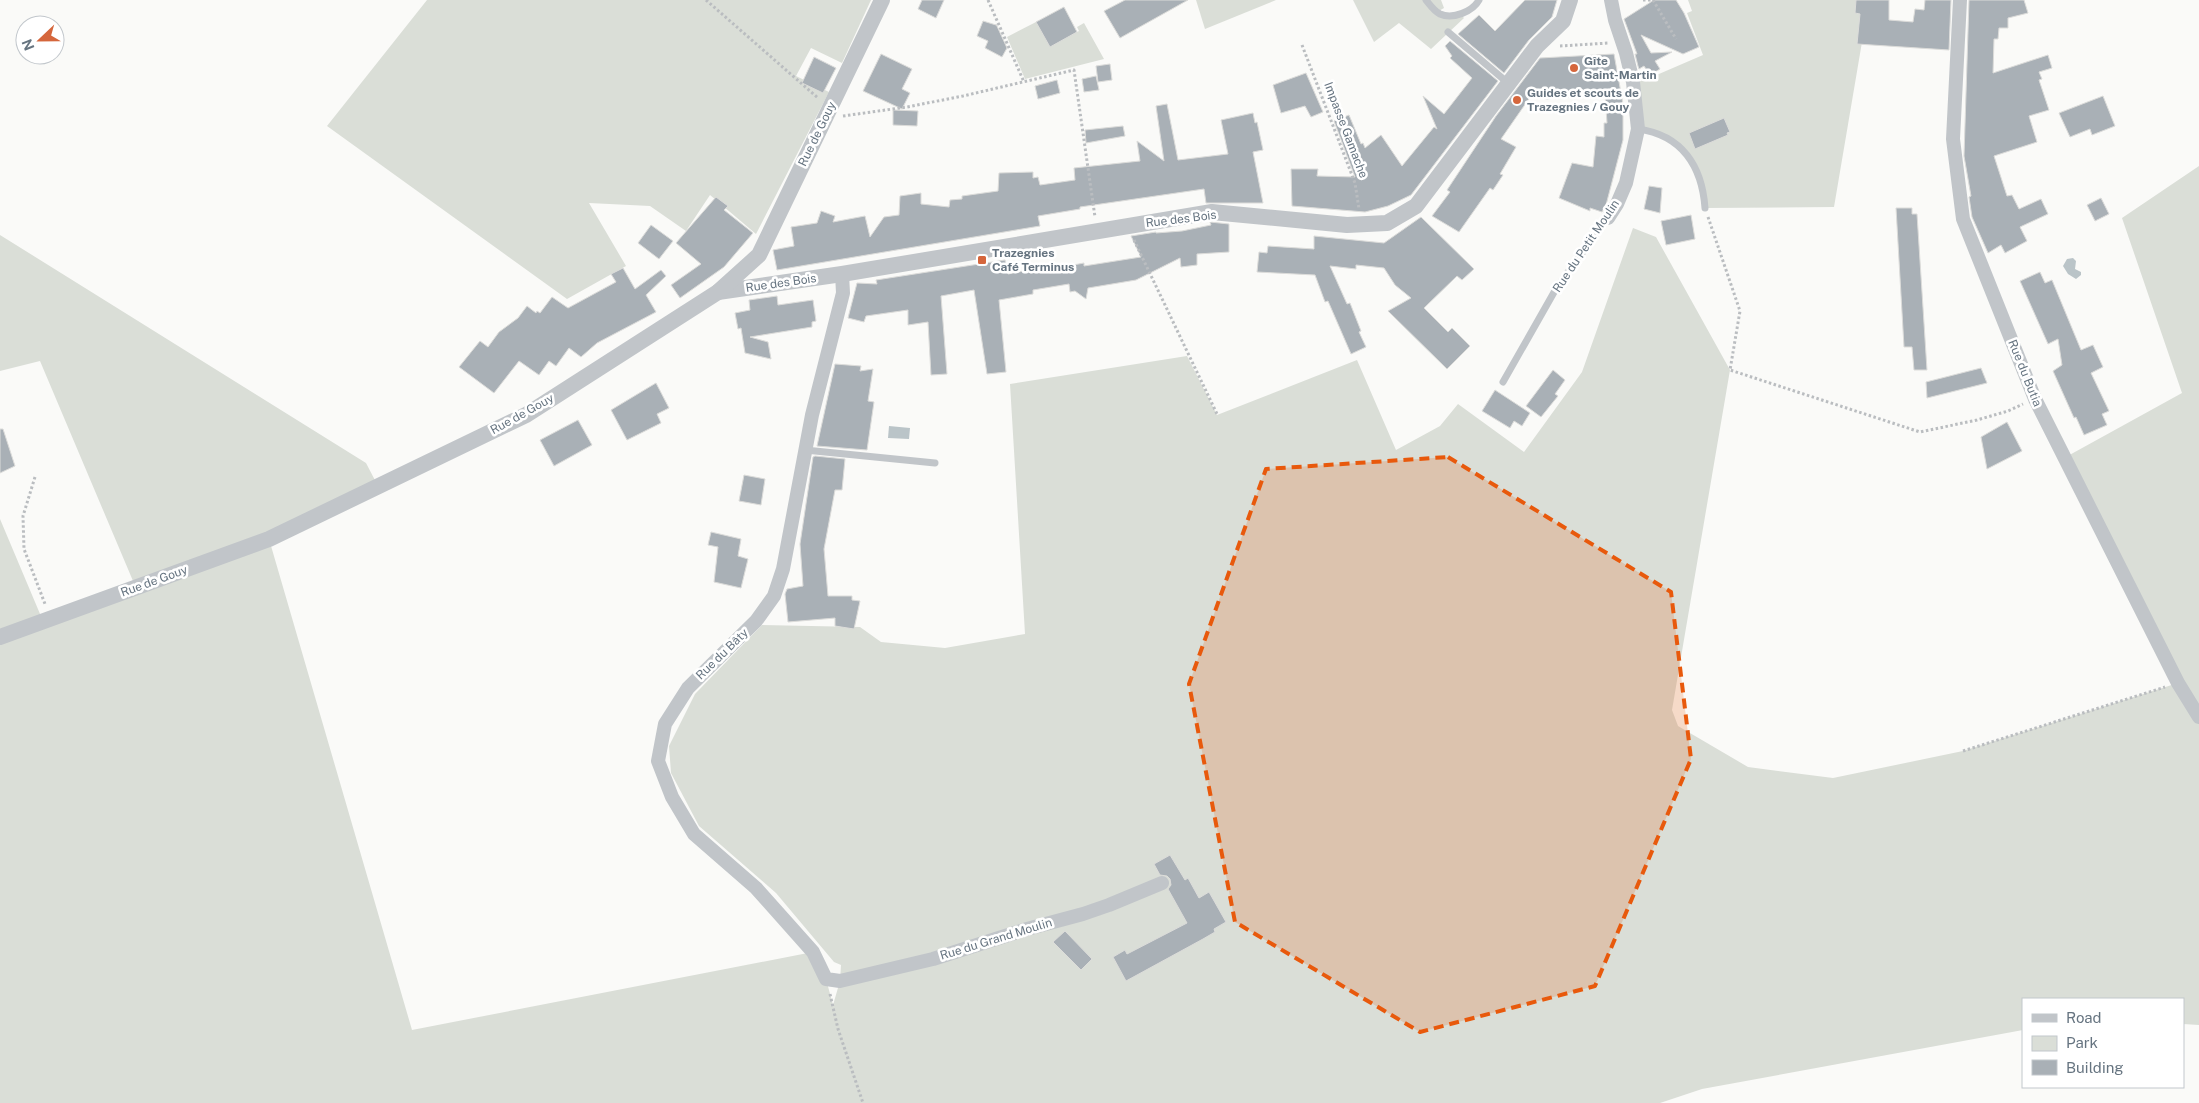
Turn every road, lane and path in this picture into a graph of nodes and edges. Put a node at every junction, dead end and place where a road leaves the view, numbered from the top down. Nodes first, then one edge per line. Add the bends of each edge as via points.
1 (706, 0) edge
2 (882, 0) edge
3 (988, 0) edge
4 (1426, 0) edge
5 (1479, 0) edge
6 (1570, 0) edge
7 (1611, 0) edge
8 (1643, 0) edge
9 (1960, 0) edge
10 (1448, 32) dead end
11 (1676, 39) dead end
12 (1622, 41) junction
13 (1302, 45) dead end
14 (1537, 46) junction
15 (1024, 82) junction
16 (1508, 83) junction
17 (829, 108) junction
18 (1638, 129) junction
19 (1705, 208) joint
20 (1608, 218) joint
21 (1361, 224) junction
22 (1127, 226) junction
23 (1097, 230) junction
24 (842, 274) junction
25 (718, 292) junction
26 (1503, 382) dead end
27 (2035, 399) junction
28 (1217, 414) dead end
29 (805, 450) junction
30 (935, 463) dead end
31 (35, 478) dead end
32 (51, 618) junction
33 (0, 637) edge
34 (2178, 683) junction
35 (2199, 717) edge
36 (1963, 751) dead end
37 (1162, 883) dead end
38 (826, 979) junction
39 (863, 1103) edge

1 - 17 path
2 - 17 street, Rue de Gouy
3 - 15 path
4 - 5 lane via 1442,15 1451,16 1470,9
6 - 14 street, Rue des Bois via 1563,20
7 - 12 street, Rue du Petit Moulin
8 - 11 path via 1653,0
9 - 27 street, Rue du Butia via 1953,139 1964,219
10 - 16 lane
12 - 14 path
12 - 18 street, Rue du Petit Moulin via 1633,82
13 - 21 path, Impasse Gamache via 1355,183
14 - 16 street, Rue des Bois
15 - 17 path via 845,117
15 - 23 path via 1074,70
16 - 21 street, Rue des Bois via 1416,206 1388,223
17 - 25 street, Rue de Gouy via 758,255
18 - 19 lane via 1667,136 1684,151 1696,168 1704,191
18 - 20 street, Rue du Petit Moulin via 1626,183
19 - 27 path via 1740,311 1730,370 1920,432 2008,411
20 - 26 lane, Rue du Petit Moulin via 1557,287
21 - 22 street, Rue des Bois via 1212,212
22 - 23 street, Rue des Bois
22 - 28 path
23 - 24 street, Rue des Bois
24 - 25 street, Rue des Bois
24 - 29 street, Rue du Bâty via 841,302
25 - 32 street, Rue de Gouy via 526,415 269,539
27 - 34 street, Rue du Butia
29 - 30 lane
29 - 38 street, Rue du Bâty via 783,570 774,596 756,621 688,688 665,724 658,761 672,797 694,834 756,888 813,952
31 - 32 path via 23,516 24,549
32 - 33 street, Rue de Gouy
34 - 35 street, Rue du Butia
34 - 36 path
37 - 38 street, Rue du Grand Moulin via 1109,905 933,959 840,981
38 - 39 path via 838,1029

